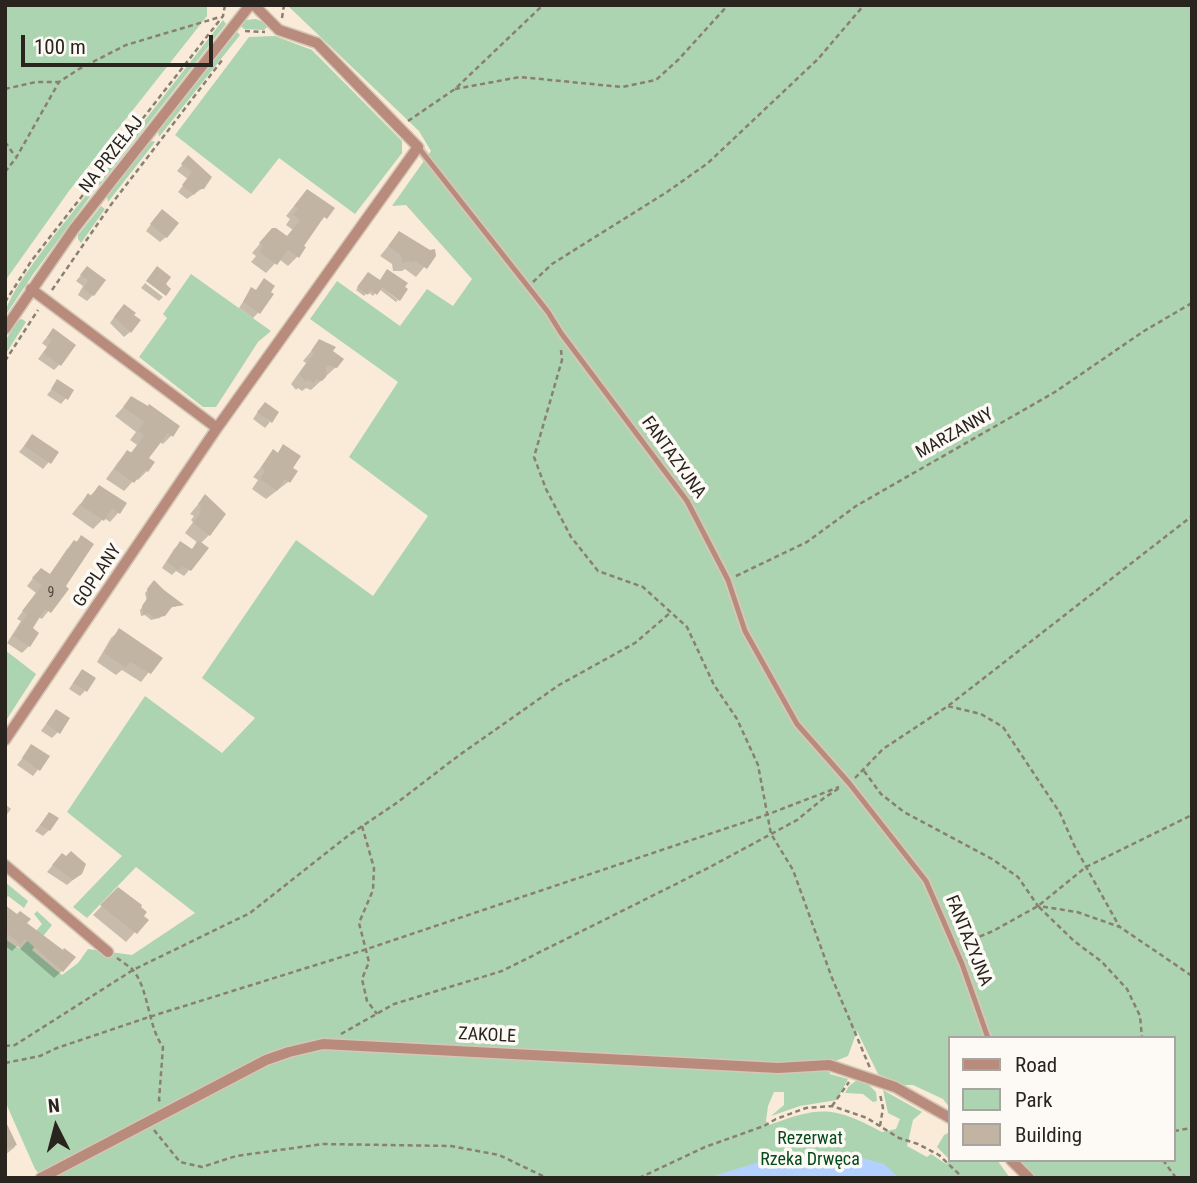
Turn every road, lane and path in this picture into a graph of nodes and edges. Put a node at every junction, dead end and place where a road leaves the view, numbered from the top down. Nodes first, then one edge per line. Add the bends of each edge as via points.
1 (225, 5) edge
2 (252, 5) edge
3 (284, 5) edge
4 (544, 5) edge
5 (728, 5) edge
6 (864, 5) edge
7 (223, 16) junction
8 (279, 20) dead end
9 (239, 29) dead end
10 (268, 30) dead end
11 (228, 53) dead end
12 (59, 82) junction
13 (5, 89) edge
14 (455, 89) junction
15 (399, 127) junction
16 (5, 142) edge
17 (418, 147) junction
18 (16, 158) junction
19 (5, 172) edge
20 (528, 287) junction
21 (31, 289) junction
22 (50, 292) dead end
23 (5, 302) edge
24 (1192, 303) edge
25 (38, 310) dead end
26 (5, 329) edge
27 (561, 333) junction
28 (5, 361) edge
29 (217, 428) junction
30 (1192, 516) edge
31 (728, 580) junction
32 (670, 613) junction
33 (948, 706) junction
34 (5, 740) edge
35 (863, 771) junction
36 (849, 783) junction
37 (766, 815) junction
38 (1192, 815) edge
39 (362, 827) junction
40 (771, 834) junction
41 (5, 865) edge
42 (1086, 867) junction
43 (1038, 906) junction
44 (1120, 927) junction
45 (954, 947) junction
46 (364, 950) junction
47 (108, 952) joint
48 (132, 970) junction
49 (1192, 976) edge
50 (377, 1014) junction
51 (149, 1017) junction
52 (987, 1036) edge
53 (1142, 1036) edge
54 (323, 1044) junction
55 (5, 1046) edge
56 (5, 1063) edge
57 (855, 1073) junction
58 (876, 1080) junction
59 (832, 1106) junction
60 (168, 1112) junction
61 (948, 1117) edge
62 (148, 1123) junction
63 (880, 1126) junction
64 (1013, 1162) edge
65 (1164, 1162) edge
66 (41, 1178) edge
67 (547, 1178) edge
68 (639, 1178) edge
69 (963, 1178) edge
70 (1029, 1178) edge
71 (1176, 1178) edge

1 - 7 path
2 - 15 street, FANTAZYJNA via 279,30 317,43
2 - 21 street, NA PRZEŁAJ
3 - 8 path
4 - 14 path
5 - 14 path via 656,80 622,87 520,77
6 - 20 path via 818,59 708,163 552,264
7 - 12 path via 126,45
7 - 23 path
9 - 10 path
11 - 22 path
12 - 13 path
12 - 18 path
14 - 15 path
15 - 17 street, FANTAZYJNA
16 - 18 path
17 - 20 lane, FANTAZYJNA
17 - 29 street, GOPLANY
18 - 19 path
20 - 27 lane, FANTAZYJNA
21 - 26 street, NA PRZEŁAJ
21 - 29 street
24 - 31 path, MARZANNY via 1055,392 856,506 807,542
25 - 28 path
27 - 31 lane, FANTAZYJNA via 687,501
27 - 32 path via 562,360 534,457 546,489 572,537 598,571 643,587
29 - 34 street, GOPLANY
30 - 33 path
31 - 36 lane, FANTAZYJNA via 744,631 797,724
32 - 37 path via 687,627 714,685 737,719 758,765
32 - 39 path via 635,643 559,685
33 - 35 path via 883,749
33 - 42 path via 981,714 1003,727 1060,813
35 - 36 path
35 - 43 path via 881,794 904,812 1018,877
36 - 37 path
36 - 40 path
36 - 45 lane, FANTAZYJNA via 926,881
37 - 40 path
37 - 46 path
38 - 42 path
39 - 46 path via 374,868 373,890 359,923
39 - 48 path via 250,913
40 - 50 path via 502,971 394,1004
40 - 58 path via 793,870
41 - 47 street
42 - 43 path
42 - 44 path
43 - 44 path via 1077,912
43 - 45 path
43 - 53 path via 1127,989 1140,1016
44 - 49 path
45 - 52 lane, FANTAZYJNA
46 - 50 path via 369,962 362,979 364,990
46 - 51 path
47 - 48 path
48 - 51 path
48 - 55 path via 15,1045
50 - 54 path
51 - 56 path via 40,1056
51 - 60 path via 163,1047 159,1100
54 - 57 street, ZAKOLE via 778,1068 829,1065
54 - 60 street, ZAKOLE via 266,1060
57 - 58 street, ZAKOLE
57 - 59 path
58 - 61 street, ZAKOLE
58 - 63 path via 884,1108
59 - 63 path
59 - 68 path via 806,1108 776,1119
60 - 62 street, ZAKOLE
62 - 66 street, ZAKOLE
62 - 67 path via 180,1162 202,1167 236,1156 323,1144 451,1146 499,1155
63 - 69 path via 939,1155
64 - 70 street
65 - 71 path

